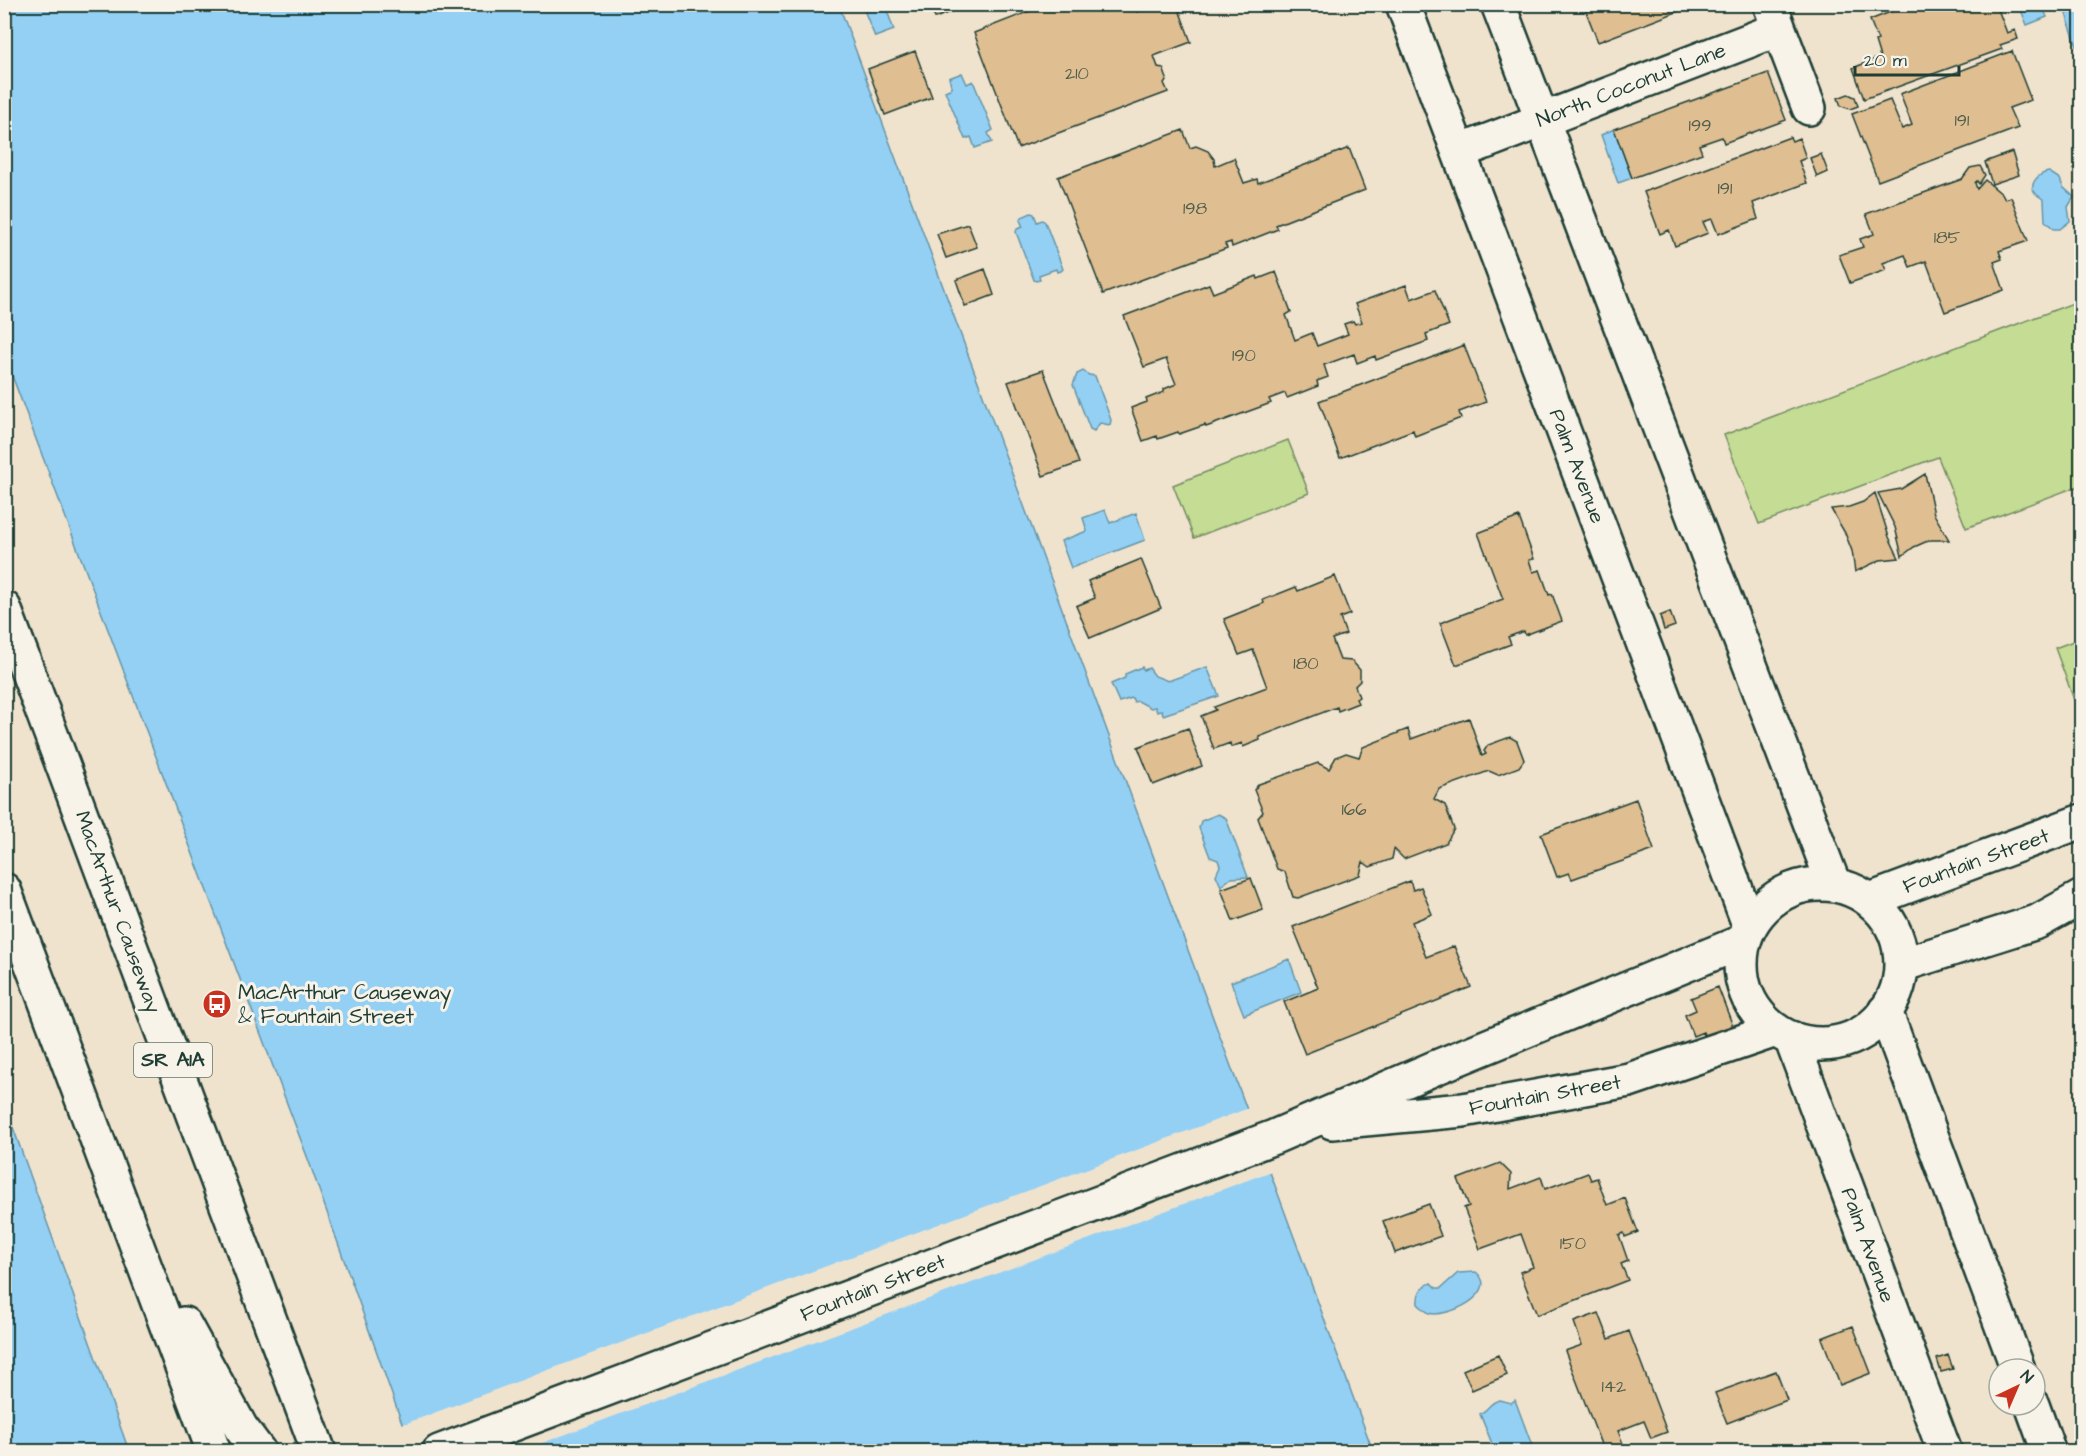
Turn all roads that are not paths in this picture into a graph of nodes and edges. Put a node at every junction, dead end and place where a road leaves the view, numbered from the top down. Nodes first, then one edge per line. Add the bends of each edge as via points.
1 (1403, 4) edge
2 (1498, 4) edge
3 (1774, 17) edge
4 (1809, 108) dead end
5 (1542, 120) junction
6 (1459, 152) junction
7 (4, 608) edge
8 (2082, 821) edge
9 (1834, 885) junction
10 (4, 890) edge
11 (2082, 897) edge
12 (1870, 900) junction
13 (1747, 934) junction
14 (1901, 965) junction
15 (1885, 1011) junction
16 (1784, 1034) junction
17 (1307, 1124) junction
18 (128, 1222) junction
19 (2014, 1357) edge
20 (2036, 1417) edge
21 (214, 1452) edge
22 (259, 1452) edge
23 (319, 1452) edge
24 (439, 1452) edge
25 (1945, 1452) edge
26 (2049, 1452) edge

1 - 6 main road, Palm Avenue
2 - 5 main road
3 - 4 main road
3 - 5 main road, North Coconut Lane
5 - 6 main road, North Coconut Lane
5 - 9 main road
6 - 13 main road, Palm Avenue
7 - 23 main road, MacArthur Causeway / SR A1A
8 - 12 main road, Fountain Street
9 - 12 main road
9 - 13 main road via 1813,884 1773,899 1758,914
10 - 18 main road
11 - 14 main road via 2037,922
12 - 14 main road via 1887,918 1898,940
13 - 16 main road via 1741,966 1746,991 1758,1013
13 - 17 main road, Fountain Street
14 - 15 main road via 1898,985
15 - 16 main road via 1855,1037 1831,1043 1807,1042
15 - 19 main road
16 - 17 main road, Fountain Street via 1629,1080 1463,1110
16 - 25 main road, Palm Avenue
17 - 24 main road, Fountain Street
18 - 21 main road
18 - 22 main road via 241,1428
20 - 26 main road

